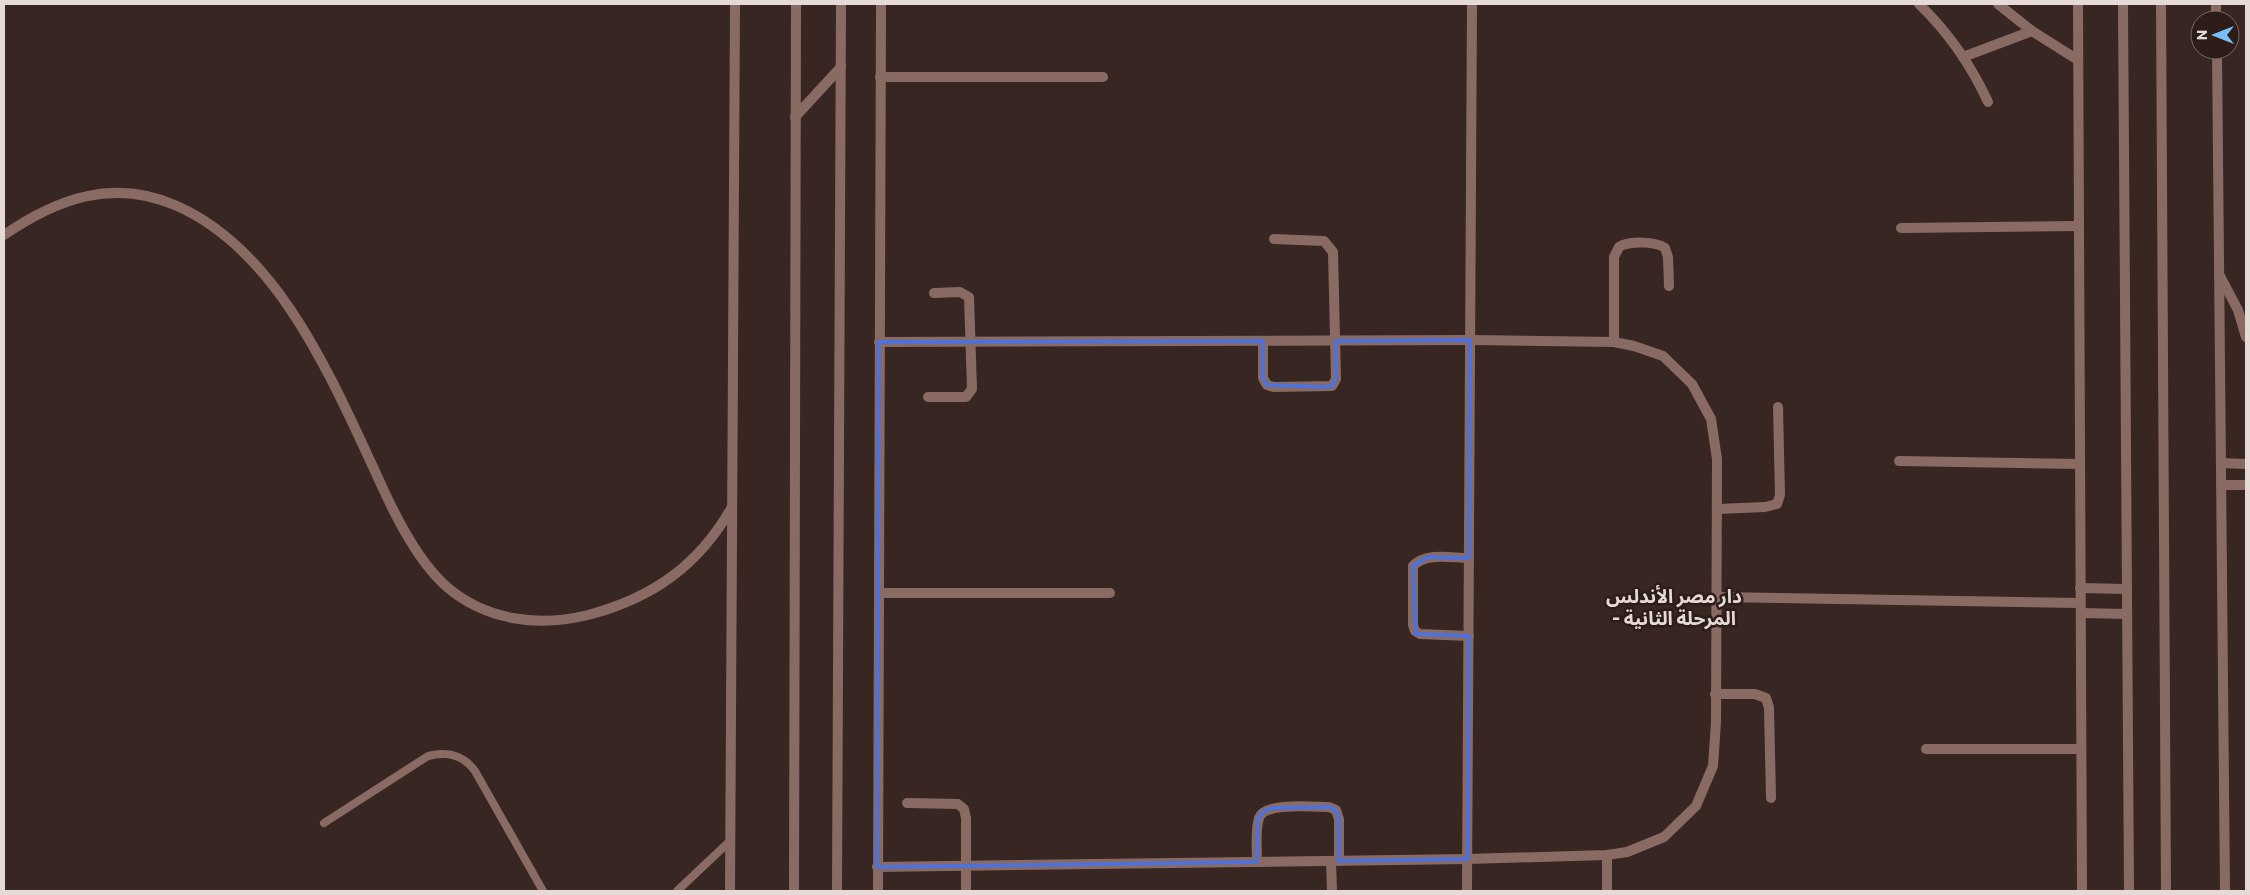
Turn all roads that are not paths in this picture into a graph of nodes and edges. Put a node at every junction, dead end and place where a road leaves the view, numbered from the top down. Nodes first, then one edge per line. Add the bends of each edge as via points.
1 (735, 4) edge
2 (796, 4) edge
3 (841, 4) edge
4 (880, 4) edge
5 (1472, 4) edge
6 (1919, 4) edge
7 (1998, 4) edge
8 (2078, 4) edge
9 (2123, 4) edge
10 (2161, 4) edge
11 (2032, 31) junction
12 (1963, 57) junction
13 (2078, 60) junction
14 (2217, 60) edge
15 (841, 67) junction
16 (880, 77) junction
17 (1103, 77) dead end
18 (1988, 102) dead end
19 (795, 118) junction
20 (2079, 226) junction
21 (1901, 228) dead end
22 (4, 235) edge
23 (1274, 239) dead end
24 (2219, 274) junction
25 (1669, 286) dead end
26 (934, 293) dead end
27 (2246, 336) edge
28 (1470, 340) junction
29 (1263, 341) junction
30 (1336, 341) junction
31 (879, 342) junction
32 (971, 342) junction
33 (1614, 342) junction
34 (928, 397) dead end
35 (1778, 407) dead end
36 (1899, 461) dead end
37 (2220, 463) junction
38 (2080, 464) junction
39 (2246, 464) edge
40 (2221, 485) junction
41 (2246, 485) edge
42 (732, 507) junction
43 (1718, 509) junction
44 (1469, 558) junction
45 (2080, 588) junction
46 (2127, 589) junction
47 (1110, 592) dead end
48 (878, 593) junction
49 (1716, 597) junction
50 (2081, 608) junction
51 (2127, 614) junction
52 (1469, 636) junction
53 (1715, 694) junction
54 (1926, 749) dead end
55 (2081, 749) junction
56 (1771, 798) dead end
57 (907, 804) dead end
58 (324, 823) dead end
59 (730, 841) junction
60 (1608, 856) junction
61 (1468, 859) junction
62 (1335, 861) junction
63 (1257, 862) junction
64 (966, 866) junction
65 (878, 867) junction
66 (543, 891) edge
67 (677, 891) edge
68 (730, 891) edge
69 (794, 891) edge
70 (837, 891) edge
71 (878, 891) edge
72 (966, 891) edge
73 (1332, 891) edge
74 (1467, 891) edge
75 (1607, 891) edge
76 (2082, 891) edge
77 (2129, 891) edge
78 (2166, 891) edge
79 (2225, 891) edge

1 - 42 street
2 - 19 street
3 - 15 street
4 - 16 street
5 - 28 street
6 - 12 street
7 - 11 street
8 - 13 street
9 - 46 street
10 - 78 street
11 - 12 street
11 - 13 street
12 - 18 street
13 - 20 street
14 - 24 street
15 - 19 street
15 - 70 street
16 - 17 street
16 - 31 street
19 - 69 street
20 - 21 street
20 - 38 street
22 - 42 street via 30,218 67,201 116,192 133,192 160,199 187,210 215,228 260,271 288,307 336,392 395,512 426,562 444,585 488,612 521,620 554,621 625,603 668,580 694,559
23 - 30 street via 1324,241 1333,252
24 - 27 street via 2238,310
24 - 37 street
25 - 33 street via 1665,248 1656,244 1619,247 1614,258
26 - 32 street via 960,292 969,297
28 - 30 street
28 - 33 street
28 - 44 street
29 - 30 street
29 - 30 street via 1263,378 1267,385 1274,387 1332,386 1336,379
29 - 32 street
31 - 32 street
31 - 48 street
32 - 34 street via 970,394 966,397
33 - 43 street via 1663,356 1692,384 1711,419 1717,459
35 - 43 street via 1780,495 1776,504 1765,508
36 - 38 street
37 - 39 street
37 - 40 street
38 - 45 street
40 - 41 street
40 - 79 street
42 - 59 street
43 - 49 street
44 - 52 street
44 - 52 street via 1428,557 1413,566 1415,631 1420,634
45 - 46 street
45 - 50 street
46 - 51 street
47 - 48 street
48 - 65 street
49 - 50 street
49 - 53 street
50 - 51 street
50 - 55 street
51 - 77 street
52 - 61 street
53 - 56 street via 1755,694 1766,698
53 - 60 street via 1713,766 1696,806 1664,837
54 - 55 street
55 - 76 street
57 - 64 street via 961,806 966,814
58 - 66 lane via 428,756 438,753 456,755 475,771
59 - 67 lane
59 - 68 street
60 - 61 street
60 - 75 street
61 - 62 street
61 - 74 street
62 - 63 street
62 - 63 street via 1339,820 1336,810 1329,807 1272,808 1263,812 1258,819
62 - 73 street
63 - 64 street
64 - 65 street
64 - 72 street
65 - 71 street

